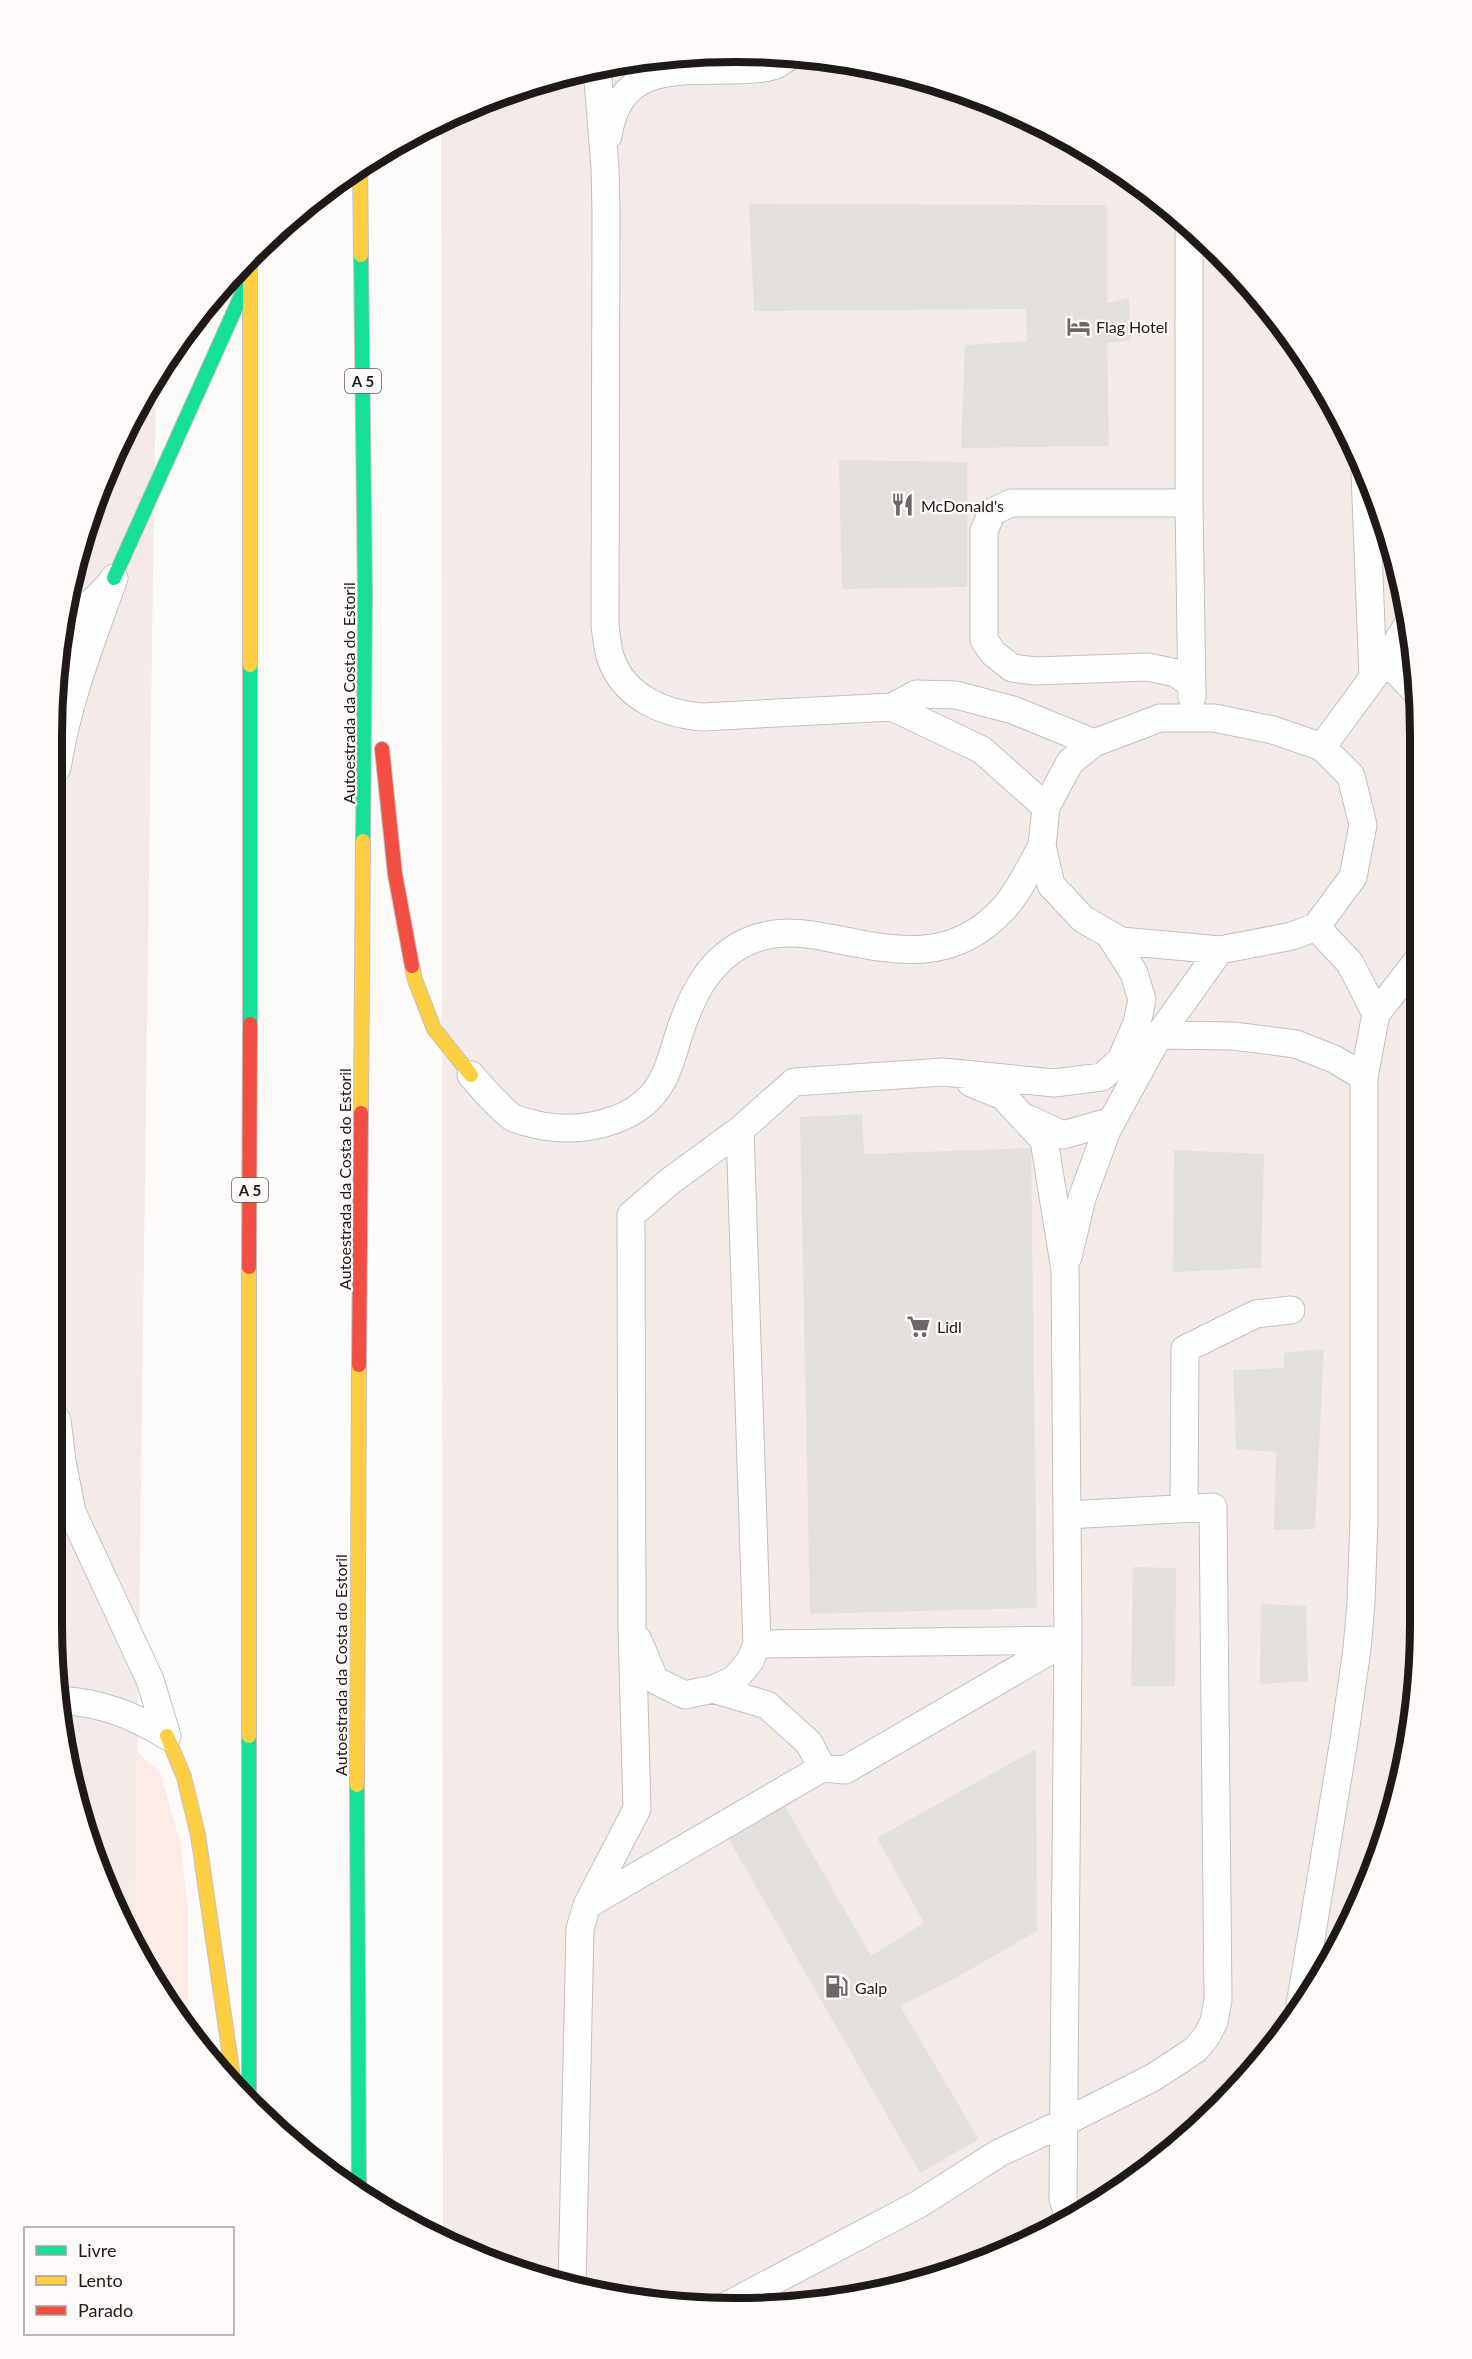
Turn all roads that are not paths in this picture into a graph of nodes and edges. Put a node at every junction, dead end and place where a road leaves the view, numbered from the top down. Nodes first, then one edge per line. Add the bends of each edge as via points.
1 (779, 63) edge
2 (636, 69) edge
3 (654, 74) junction
4 (598, 75) edge
5 (605, 167) junction
6 (360, 176) edge
7 (1191, 238) edge
8 (250, 269) edge
9 (250, 275) junction
10 (1366, 496) edge
11 (1189, 503) junction
12 (114, 578) junction
13 (365, 595) junction
14 (74, 607) edge
15 (73, 612) edge
16 (1403, 632) edge
17 (66, 658) edge
18 (1373, 677) junction
19 (1192, 686) junction
20 (1409, 691) edge
21 (892, 707) junction
22 (378, 711) dead end
23 (1205, 719) junction
24 (62, 735) edge
25 (380, 735) dead end
26 (1094, 743) junction
27 (1322, 747) junction
28 (1046, 807) junction
29 (1042, 846) junction
30 (1316, 927) junction
31 (1108, 934) junction
32 (1220, 950) junction
33 (1410, 970) edge
34 (1376, 1014) junction
35 (1159, 1035) junction
36 (943, 1072) junction
37 (471, 1075) joint
38 (1364, 1077) junction
39 (1023, 1116) junction
40 (1112, 1121) junction
41 (740, 1130) junction
42 (1065, 1270) junction
43 (1291, 1310) dead end
44 (62, 1461) edge
45 (62, 1504) edge
46 (1184, 1507) junction
47 (1067, 1515) junction
48 (78, 1527) junction
49 (632, 1627) junction
50 (1068, 1640) junction
51 (757, 1644) junction
52 (713, 1689) junction
53 (66, 1701) edge
54 (167, 1736) junction
55 (822, 1768) junction
56 (587, 1905) junction
57 (1303, 1989) edge
58 (232, 2071) edge
59 (249, 2089) edge
60 (1063, 2124) junction
61 (359, 2183) edge
62 (1067, 2210) edge
63 (572, 2278) edge
64 (746, 2298) edge

1 - 3 lane via 765,68
2 - 3 lane
3 - 5 lane via 638,81 618,103 610,124
4 - 5 lane
5 - 21 lane via 605,626 611,659 635,693 681,716
6 - 13 highway, Autoestrada da Costa do Estoril / A 5
7 - 11 lane
8 - 9 highway, A 5
9 - 12 highway
9 - 59 highway, A 5
10 - 18 lane
11 - 19 lane
11 - 19 lane via 1011,503 992,512 984,531 984,640 1012,668 1035,671 1148,667 1176,673
12 - 14 lane via 97,596
12 - 15 lane via 92,603
12 - 17 lane
12 - 24 lane via 79,671
13 - 22 highway
13 - 61 highway, Autoestrada da Costa do Estoril / A 5 via 356,1672
16 - 18 lane
18 - 20 lane
18 - 27 lane
19 - 23 lane via 1192,696
21 - 26 lane via 916,694 957,694 1013,710
21 - 28 lane via 982,750
23 - 26 lane via 1160,718
23 - 27 lane via 1273,730
25 - 37 highway via 395,874 416,980 434,1029
26 - 28 lane via 1070,762
27 - 30 lane via 1351,776 1363,825 1353,877
28 - 29 lane
29 - 31 lane via 1051,885 1083,919
29 - 37 lane via 1005,907 978,930 944,945 926,950 895,950 783,932 750,940 732,950 698,986 662,1082 649,1098 621,1118 584,1128 552,1129 513,1118
30 - 32 lane via 1292,936
30 - 34 lane via 1350,963
31 - 32 lane via 1121,941
31 - 36 lane via 1134,973 1142,1000 1121,1060 1101,1077 1054,1083
32 - 35 lane
33 - 34 lane
34 - 38 lane
35 - 38 lane via 1233,1035 1296,1044 1334,1059
35 - 40 lane
36 - 39 lane via 1003,1096
36 - 41 lane via 794,1082
38 - 57 lane via 1361,1603 1342,1751
39 - 40 lane via 1063,1135
39 - 42 lane via 1044,1140
40 - 42 lane via 1082,1198
41 - 49 lane via 669,1182 632,1215
41 - 51 lane
42 - 47 lane
43 - 46 lane via 1256,1314 1185,1349
44 - 48 lane
45 - 48 lane
46 - 47 lane
46 - 60 lane via 1214,1507 1218,2000 1214,2022 1206,2037 1180,2060
47 - 50 lane
48 - 54 lane via 150,1680
49 - 52 lane via 655,1680 685,1695
49 - 56 lane via 637,1809
50 - 51 lane
50 - 55 lane via 845,1770
50 - 60 lane
51 - 52 lane via 750,1661 734,1680
52 - 55 lane via 767,1705 809,1743
53 - 54 lane via 121,1711
54 - 58 highway via 184,1777 198,1835
55 - 56 lane
56 - 63 lane via 580,1929
60 - 62 lane via 1063,2199
60 - 64 lane via 999,2153 919,2204

